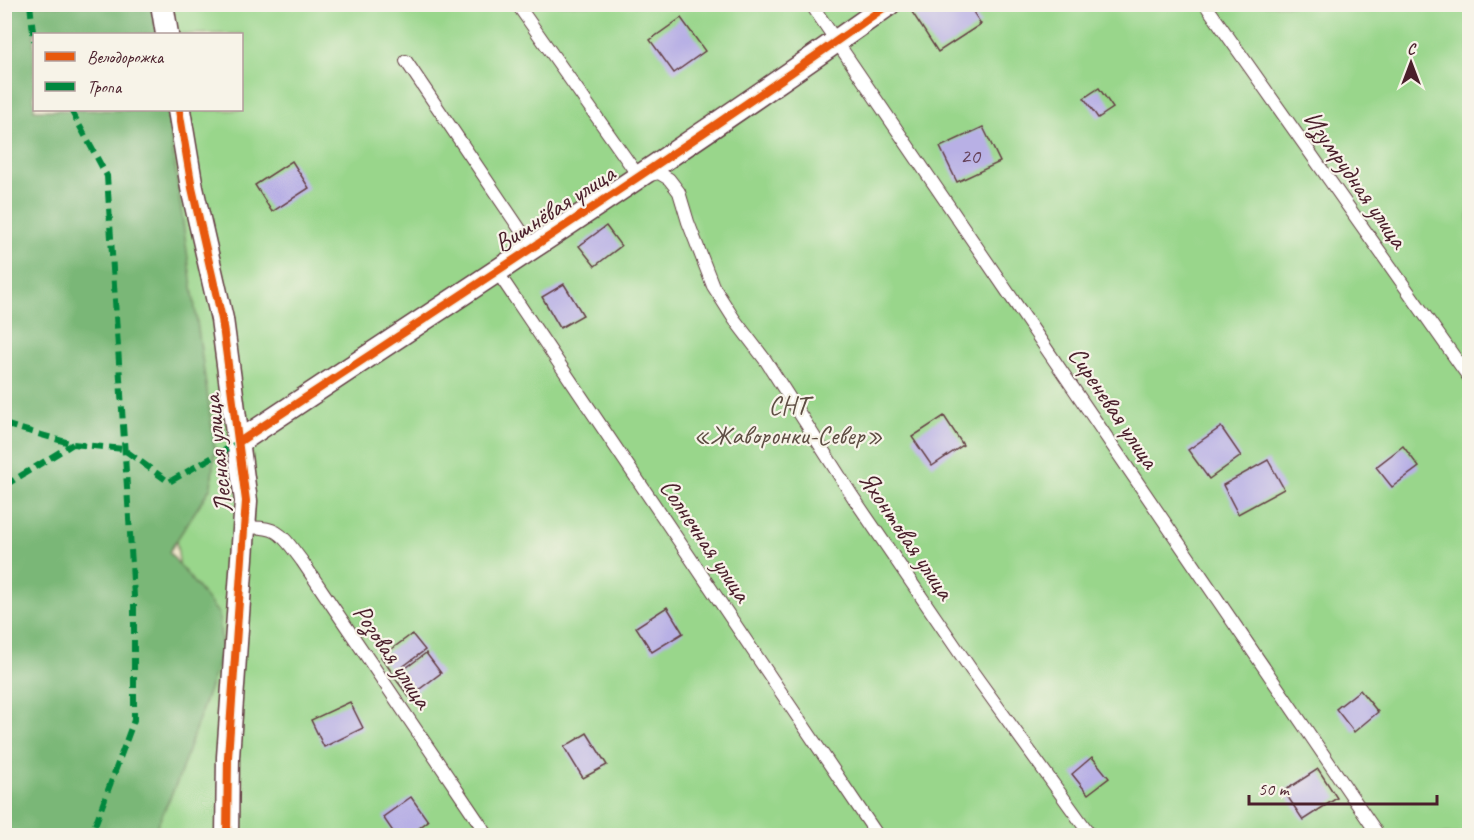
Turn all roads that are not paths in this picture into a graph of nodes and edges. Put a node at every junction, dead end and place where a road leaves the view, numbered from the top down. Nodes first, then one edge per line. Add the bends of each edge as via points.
1 (162, 4) edge
2 (517, 4) edge
3 (811, 4) edge
4 (889, 4) edge
5 (1205, 4) edge
6 (167, 33) edge
7 (837, 41) junction
8 (406, 61) dead end
9 (179, 111) edge
10 (639, 177) junction
11 (532, 247) junction
12 (496, 270) junction
13 (1470, 379) edge
14 (239, 442) junction
15 (244, 528) junction
16 (227, 836) edge
17 (488, 836) edge
18 (878, 836) edge
19 (1091, 836) edge
20 (1379, 836) edge

1 - 6 street
2 - 10 lane
3 - 7 lane, Сиреневая улица
4 - 7 street, Вишнёвая улица
5 - 13 lane, Изумрудная улица
7 - 10 street, Вишнёвая улица
7 - 20 lane, Сиреневая улица
8 - 11 lane
9 - 14 street, Лесная улица via 222,319
10 - 11 street, Вишнёвая улица
10 - 19 lane, Яхонтовая улица via 659,173 678,192 713,286 734,319 952,642
11 - 12 street, Вишнёвая улица
12 - 14 street, Вишнёвая улица
12 - 18 lane, Солнечная улица
14 - 15 street, Лесная улица via 246,501
15 - 16 street, Лесная улица via 228,757
15 - 17 lane, Розовая улица via 263,526 275,530 290,546

